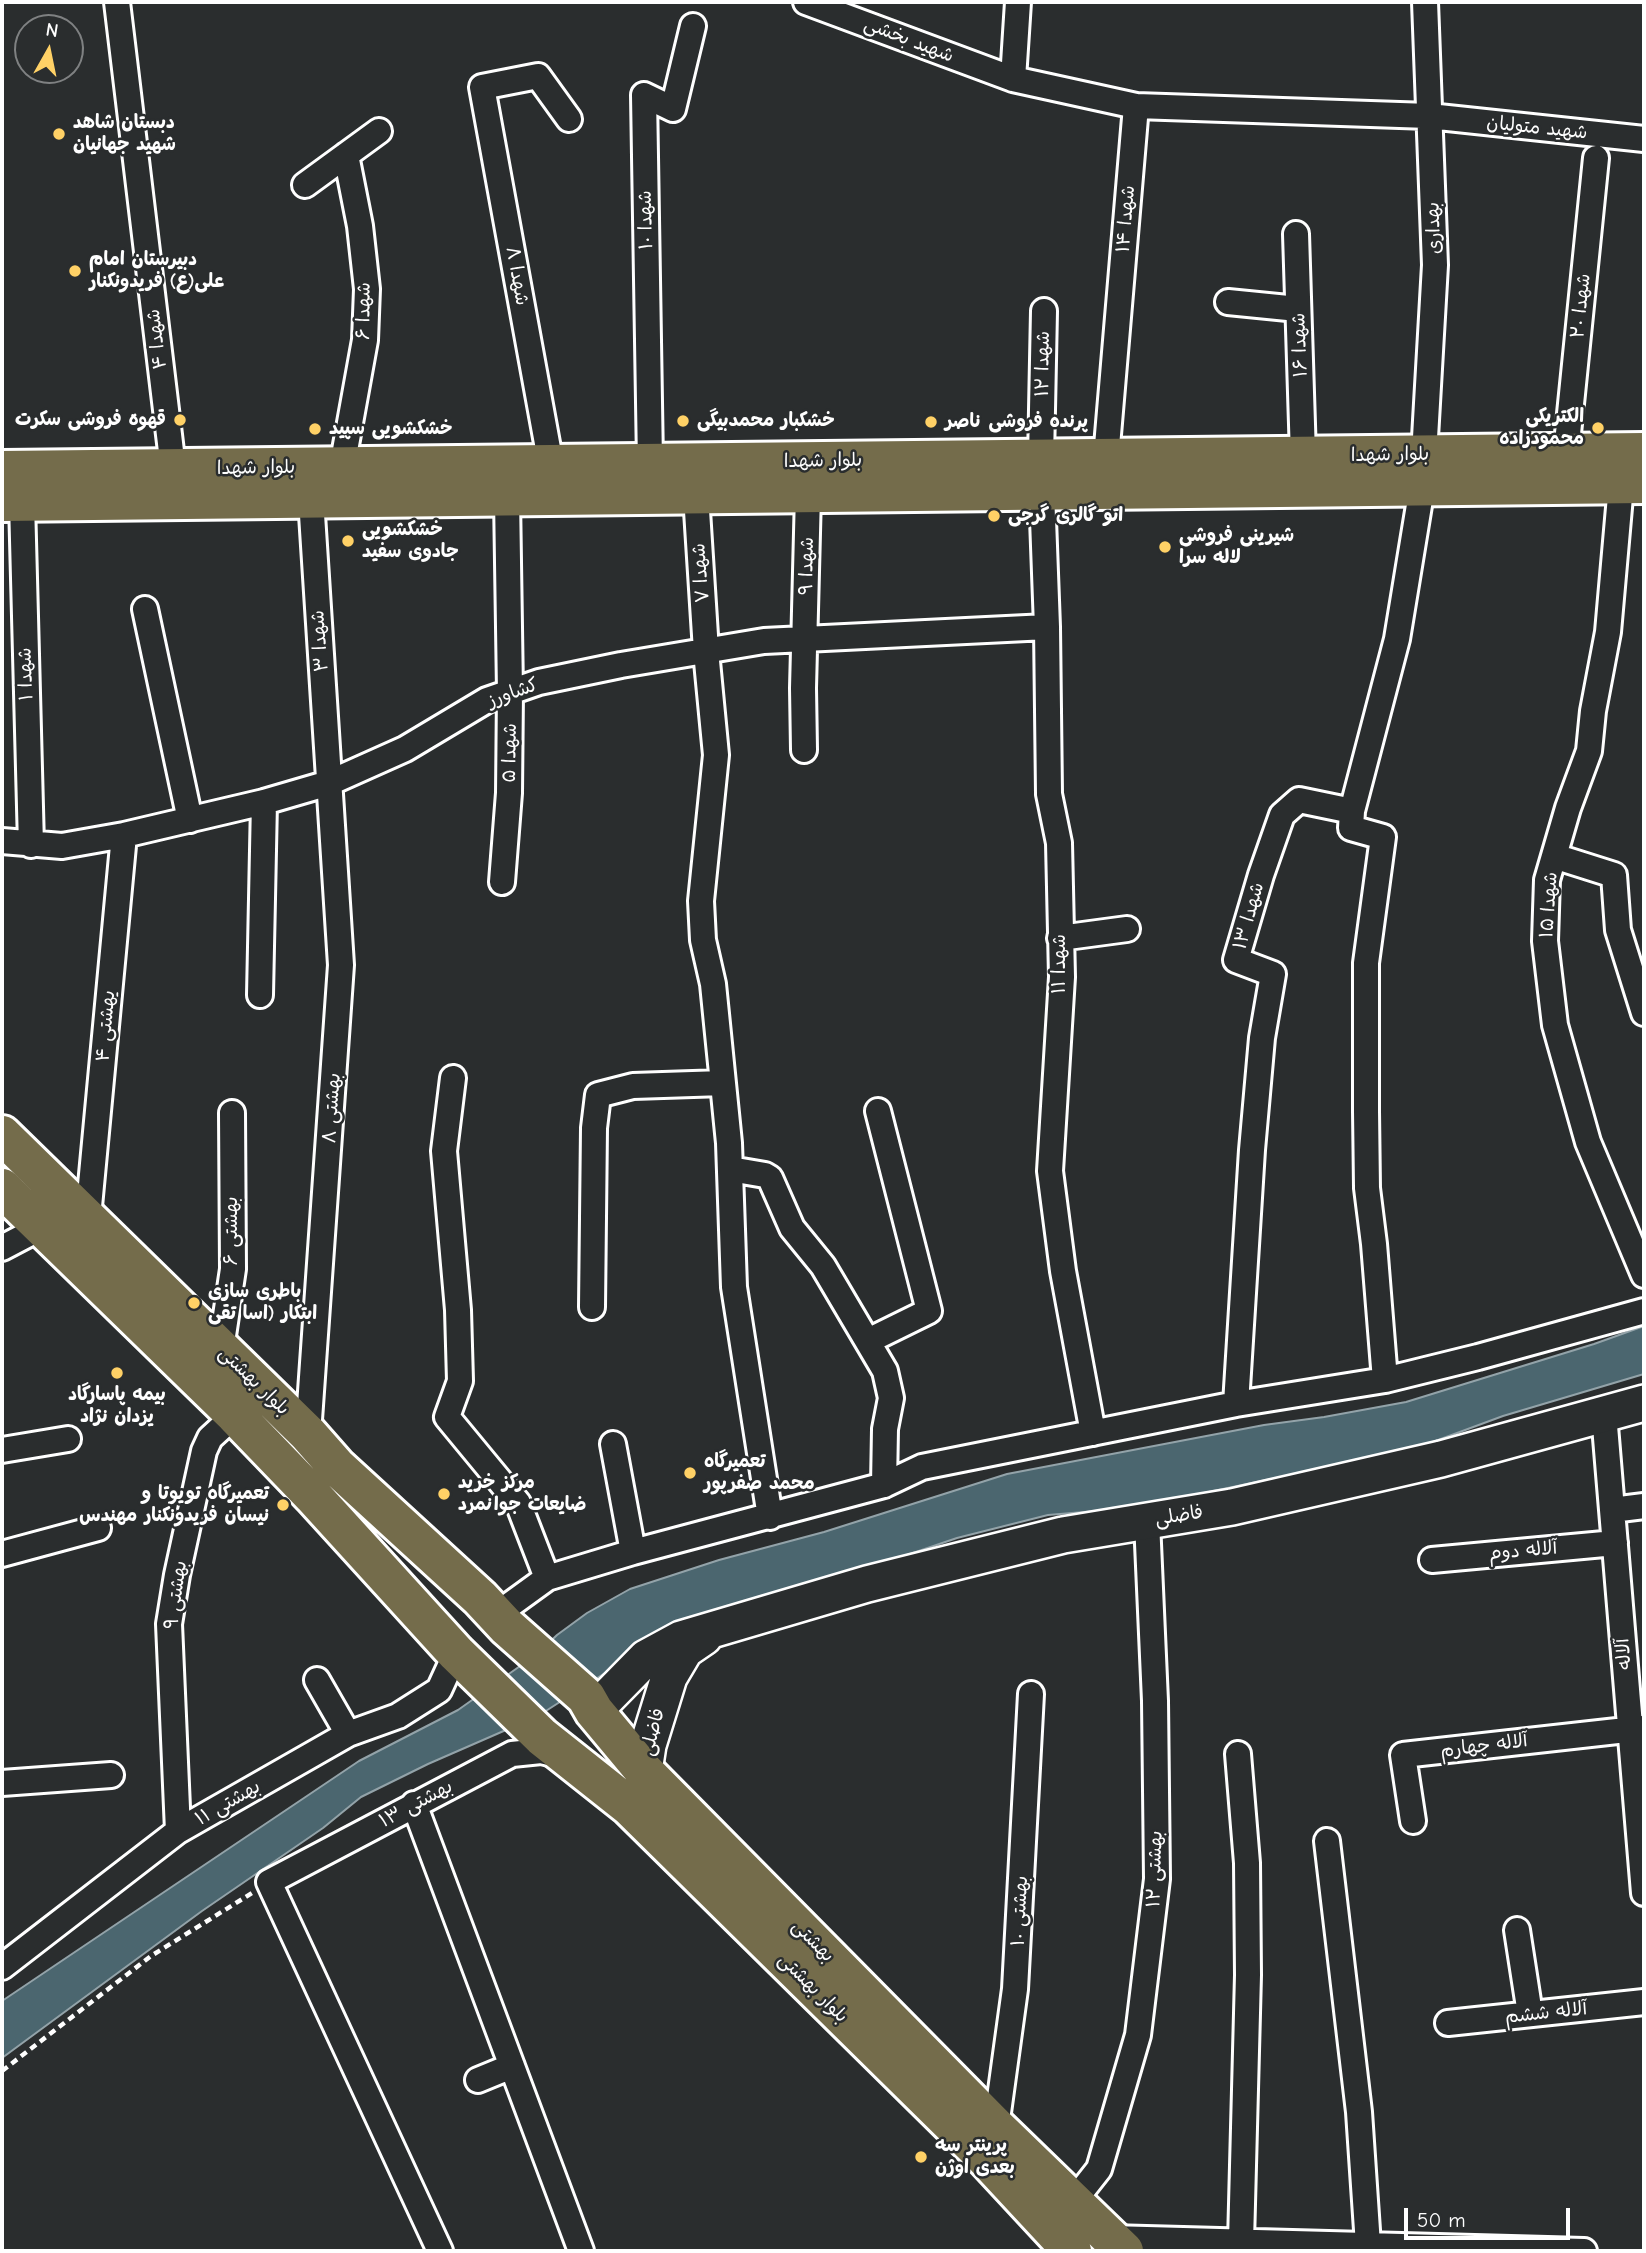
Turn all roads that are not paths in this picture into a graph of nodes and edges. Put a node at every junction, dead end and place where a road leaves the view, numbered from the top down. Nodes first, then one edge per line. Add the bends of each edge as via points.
1 (117, 2) edge
2 (806, 2) edge
3 (1018, 2) edge
4 (1425, 2) edge
5 (693, 26) dead end
6 (1013, 79) junction
7 (1136, 106) junction
8 (1429, 117) junction
9 (569, 119) dead end
10 (379, 131) dead end
11 (1644, 139) edge
12 (346, 155) junction
13 (1596, 158) dead end
14 (305, 185) dead end
15 (1296, 234) dead end
16 (1227, 302) dead end
17 (1298, 309) junction
18 (1044, 311) dead end
19 (1644, 452) edge
20 (1566, 453) junction
21 (1303, 456) junction
22 (1106, 458) junction
23 (650, 463) junction
24 (551, 464) junction
25 (342, 467) junction
26 (173, 468) junction
27 (2, 470) edge
28 (1423, 471) junction
29 (1041, 476) junction
30 (1633, 485) edge
31 (808, 494) junction
32 (696, 495) junction
33 (506, 497) junction
34 (311, 499) junction
35 (12, 502) edge
36 (145, 610) dead end
37 (1047, 627) junction
38 (806, 639) junction
39 (706, 651) junction
40 (510, 692) junction
41 (804, 750) dead end
42 (329, 783) junction
43 (264, 802) junction
44 (1352, 811) junction
45 (190, 820) junction
46 (124, 835) junction
47 (2, 841) edge
48 (31, 845) junction
49 (1554, 856) junction
50 (502, 882) dead end
51 (1127, 929) dead end
52 (1060, 938) junction
53 (260, 995) dead end
54 (1644, 1013) edge
55 (453, 1078) dead end
56 (723, 1083) junction
57 (878, 1111) dead end
58 (232, 1113) dead end
59 (2, 1135) edge
60 (730, 1169) junction
61 (2, 1188) edge
62 (88, 1217) junction
63 (42, 1227) junction
64 (2, 1248) edge
65 (1644, 1275) edge
66 (592, 1307) dead end
67 (1644, 1311) edge
68 (868, 1341) junction
69 (221, 1349) junction
70 (1385, 1380) junction
71 (1644, 1403) edge
72 (1236, 1404) junction
73 (1604, 1414) junction
74 (235, 1415) junction
75 (1093, 1433) junction
76 (308, 1434) junction
77 (68, 1438) dead end
78 (613, 1444) dead end
79 (2, 1450) edge
80 (337, 1467) junction
81 (884, 1485) junction
82 (313, 1496) junction
83 (372, 1499) junction
84 (1644, 1506) edge
85 (1612, 1510) junction
86 (770, 1517) junction
87 (1147, 1521) junction
88 (341, 1526) junction
89 (99, 1528) dead end
90 (1615, 1543) junction
91 (633, 1552) junction
92 (2, 1554) edge
93 (1432, 1560) dead end
94 (547, 1578) junction
95 (502, 1621) junction
96 (715, 1630) junction
97 (462, 1659) junction
98 (317, 1681) dead end
99 (1031, 1694) dead end
100 (590, 1704) junction
101 (1637, 1729) edge
102 (348, 1734) junction
103 (556, 1747) junction
104 (1238, 1754) dead end
105 (645, 1772) junction
106 (111, 1775) dead end
107 (2, 1783) edge
108 (414, 1804) junction
109 (1413, 1821) dead end
110 (178, 1831) junction
111 (1327, 1840) dead end
112 (1644, 1893) edge
113 (1517, 1930) dead end
114 (2, 1967) edge
115 (1644, 2002) edge
116 (1530, 2014) junction
117 (1448, 2023) dead end
118 (512, 2066) junction
119 (478, 2080) dead end
120 (996, 2127) junction
121 (1073, 2202) junction
122 (1241, 2242) junction
123 (1117, 2245) edge
124 (1368, 2245) junction
125 (1060, 2247) edge
126 (440, 2251) edge
127 (581, 2251) edge
128 (1584, 2251) edge

1 - 26 street, شهدا ۴
2 - 6 street, شهید بخشی
3 - 6 street
4 - 8 street, بهداری
5 - 23 street, شهدا ۱۰ via 673,109 644,95
6 - 7 street
7 - 8 street, شهید متولیان
7 - 22 street, شهدا ۱۴
8 - 11 street, شهید متولیان
8 - 28 street, بهداری via 1435,265
9 - 24 street, شهدا ۸ via 538,76 482,88
10 - 12 street
12 - 14 street
12 - 25 street, شهدا ۶ via 367,289 365,341
13 - 20 street, شهدا ۲۰
15 - 17 street, شهدا ۱۶
16 - 17 street
17 - 21 street, شهدا ۱۶
18 - 29 street, شهدا ۱۲
19 - 20 main road, بلوار شهدا
20 - 28 main road, بلوار شهدا
21 - 22 main road, بلوار شهدا
21 - 28 main road, بلوار شهدا
22 - 29 main road, بلوار شهدا
23 - 24 main road, بلوار شهدا
23 - 29 main road, بلوار شهدا
24 - 25 main road, بلوار شهدا
25 - 26 main road, بلوار شهدا
26 - 27 main road, بلوار شهدا
28 - 29 main road, بلوار شهدا
28 - 30 main road, بلوار شهدا
28 - 44 street via 1397,639
29 - 31 main road, بلوار شهدا
29 - 37 street, شهدا ۱۱
30 - 49 street, شهدا ۱۵ via 1592,711 1589,751
31 - 32 main road, بلوار شهدا
31 - 38 street, شهدا ۹
32 - 33 main road, بلوار شهدا
32 - 39 street, شهدا ۷
33 - 34 main road, بلوار شهدا
33 - 40 street, شهدا ۵
34 - 35 main road, بلوار شهدا
34 - 42 street, شهدا ۳
35 - 48 street, شهدا ۱
36 - 45 street
37 - 38 street, کشاورز
37 - 52 street, شهدا ۱۱ via 1049,794 1059,843
38 - 39 street, کشاورز
38 - 41 street, شهدا ۹
39 - 40 street, کشاورز via 539,682
39 - 56 street, شهدا ۷ via 716,755 701,901
40 - 42 street, کشاورز via 487,700 405,749
40 - 50 street, شهدا ۵
42 - 43 street, کشاورز
42 - 76 street, بهشتی ۸ via 341,978
43 - 45 street, کشاورز
43 - 53 street
44 - 70 street via 1351,828 1383,837 1366,963 1366,1111 1367,1188
44 - 72 street, شهدا ۱۳ via 1298,800 1282,814 1236,960 1273,974 1252,1150
45 - 46 street, کشاورز
46 - 48 street, کشاورز via 62,846
46 - 62 street, یهشتی ۴
47 - 48 street, کشاورز
49 - 54 street via 1614,875 1618,930
49 - 65 street, شهدا ۱۵ via 1547,880 1545,941 1555,1025 1588,1142
51 - 52 street
52 - 75 street, شهدا ۱۱ via 1062,977 1050,1171 1063,1272
55 - 94 street via 444,1151 460,1381 447,1417 518,1503
56 - 60 street, شهدا ۷
56 - 66 street via 634,1086 597,1094
57 - 68 street via 929,1311
58 - 69 street, بهشتی ۶ via 233,1269
59 - 62 main road, بلوار بهشتی
60 - 68 street via 770,1178 792,1228 822,1266
60 - 86 street, شهدا ۷ via 734,1287
61 - 63 main road, بلوار بهشتی
62 - 69 main road, بلوار بهشتی
63 - 64 street
63 - 74 main road, بلوار بهشتی
67 - 70 street
68 - 81 street via 885,1371 891,1398
69 - 76 main road, بلوار بهشتی
70 - 72 street
71 - 73 main road, فاضلی
72 - 75 street
73 - 85 street, آلاله
73 - 87 main road, فاضلی via 1441,1459 1232,1507
74 - 82 main road, بلوار بهشتی
74 - 110 street, بهشتی ۹ via 204,1451 169,1624
75 - 81 street via 922,1467
76 - 80 main road, بلوار بهشتی
77 - 79 street
78 - 91 street
80 - 82 main road
80 - 83 main road, بلوار بهشتی
81 - 86 street
82 - 88 main road, بلوار بهشتی
83 - 88 main road
83 - 95 main road, بلوار بهشتی
84 - 85 street
85 - 90 street, آلاله
86 - 91 street
87 - 96 main road, فاضلی via 1063,1535 867,1584
87 - 121 street, بهشتی ۱۲ via 1157,1879 1138,2035 1098,2169
88 - 97 main road, بلوار بهشتی
89 - 92 street
90 - 93 street, آلاله دوم
90 - 101 street, آلاله
91 - 94 street
94 - 95 street
95 - 100 main road, بهشتی
96 - 100 main road, فاضلی via 681,1639 646,1658
96 - 105 main road, فاضلی via 685,1650 669,1677 648,1745
97 - 102 street, بهشتی ۱۱ via 439,1690 398,1716
97 - 103 main road
98 - 102 street
99 - 120 street, بهشتی ۱۰ via 1015,1989
100 - 105 main road, بهشتی
101 - 109 street, آلاله چهارم via 1404,1755
101 - 112 street, آلاله
102 - 110 street, بهشتی ۱۱
103 - 108 street, بهشتی ۱۳ via 512,1754
103 - 125 main road, بلوار بهشتی via 629,1806 982,2154
104 - 122 street via 1247,1863 1248,1975
105 - 120 main road, بهشتی
106 - 107 street
108 - 118 street
108 - 126 street, بهشتی ۱۳ via 269,1881
110 - 114 street, بهشتی ۱۱
111 - 124 street via 1359,2112
113 - 116 street
115 - 116 street, آلاله ششم
116 - 117 street, آلاله ششم
118 - 119 street
118 - 127 street
120 - 121 main road, بهشتی
121 - 123 main road, بهشتی
122 - 123 street
122 - 124 street
124 - 128 street

